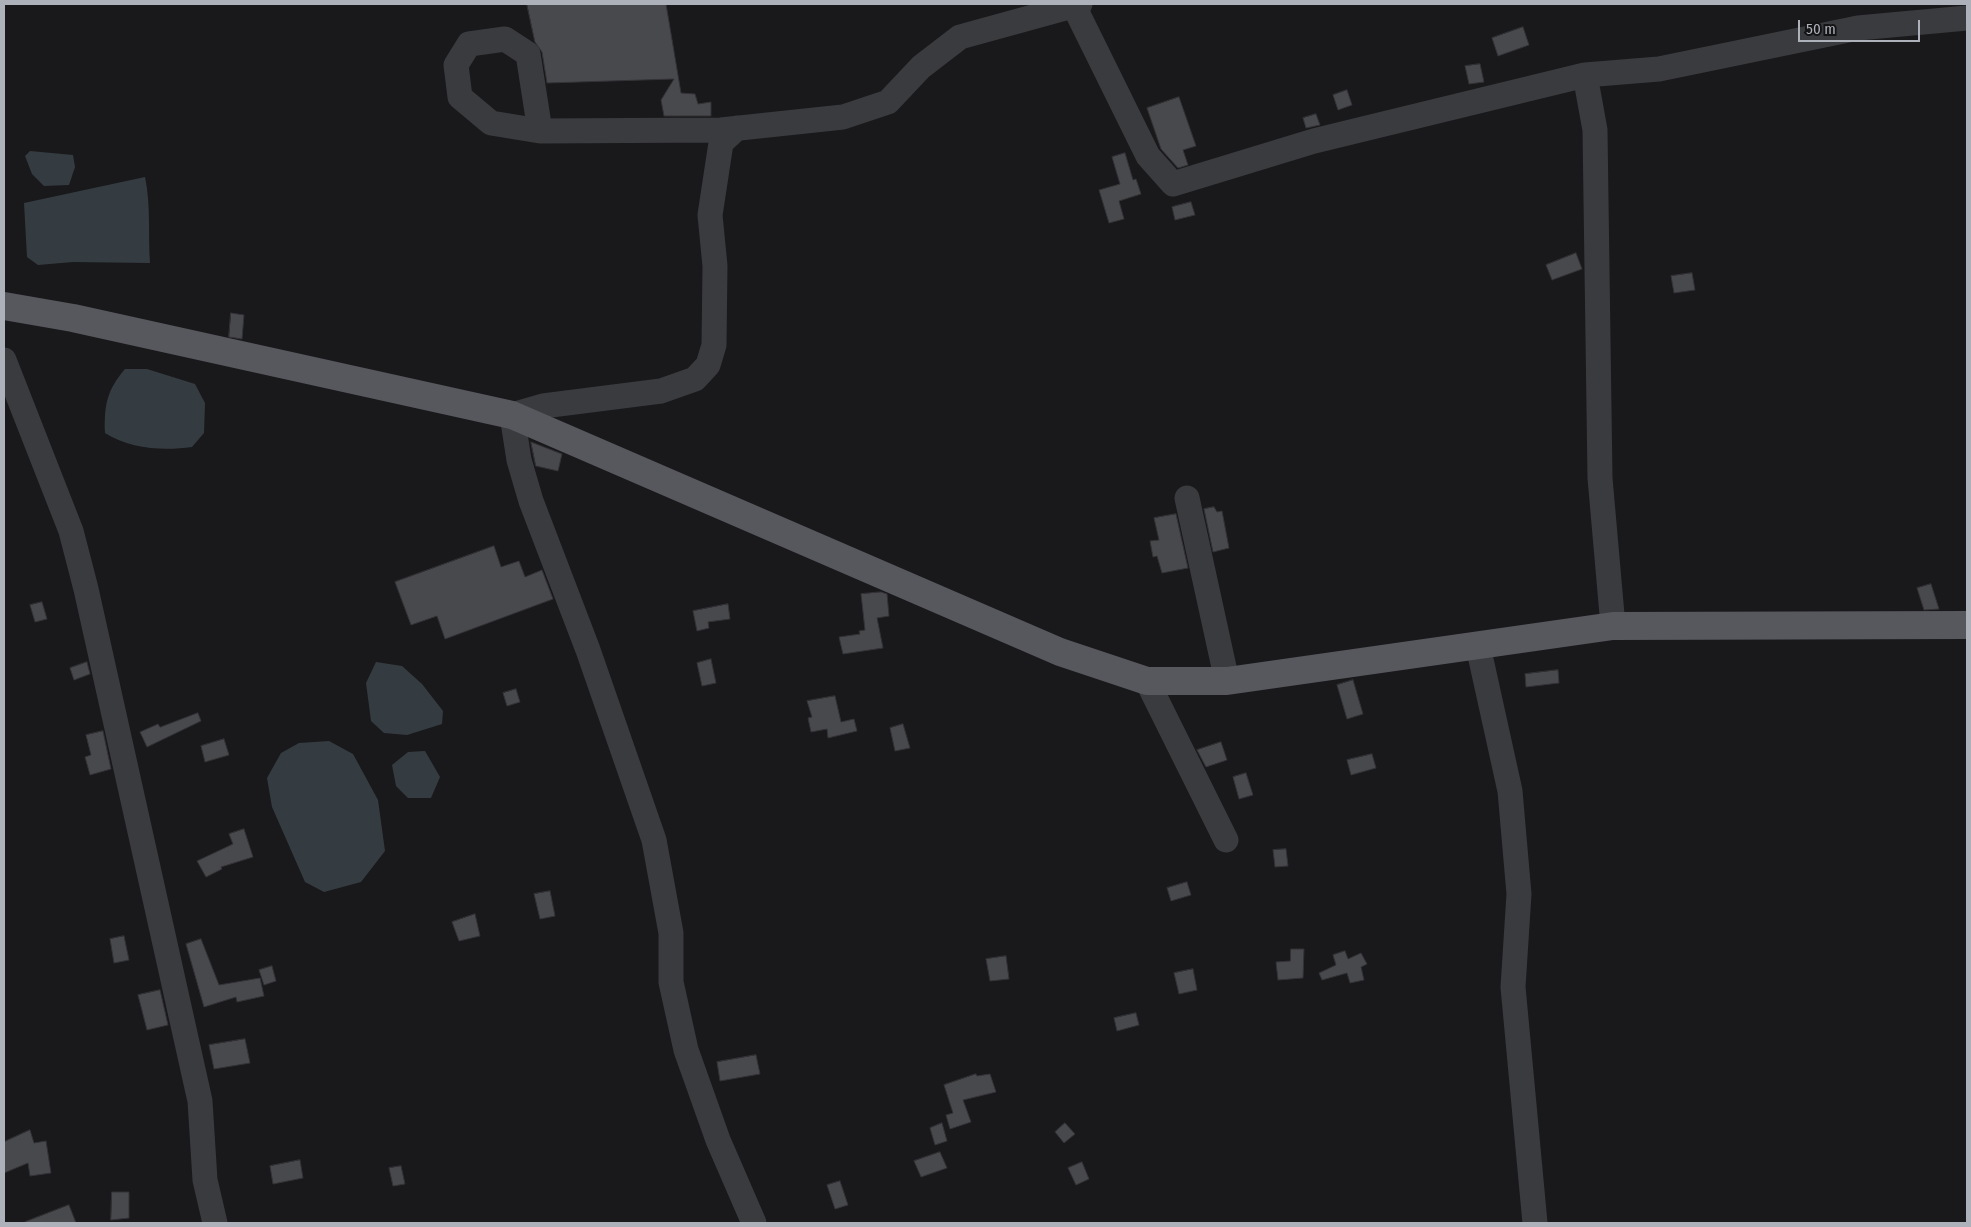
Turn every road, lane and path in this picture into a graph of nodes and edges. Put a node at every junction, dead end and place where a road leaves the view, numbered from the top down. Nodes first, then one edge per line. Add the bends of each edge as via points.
1 (1077, 5) edge
2 (1967, 18) edge
3 (1585, 75) junction
4 (736, 128) junction
5 (540, 131) dead end
6 (4, 306) edge
7 (4, 360) edge
8 (512, 415) junction
9 (1187, 498) dead end
10 (1967, 624) edge
11 (1613, 626) junction
12 (1478, 646) junction
13 (1147, 681) junction
14 (1227, 681) junction
15 (1226, 840) dead end
16 (215, 1223) edge
17 (754, 1223) edge
18 (1535, 1223) edge

1 - 3 street via 1148,156 1173,184 1314,141
1 - 4 street via 960,36 921,67 888,102 843,117
2 - 3 street via 1858,28 1659,69
3 - 11 street via 1595,130 1600,478
4 - 5 street
4 - 8 street via 722,143 710,215 715,276 714,344 708,364 695,379 660,391 543,406
6 - 8 main road via 73,318
7 - 16 street via 71,531 86,589 200,1102 205,1180
8 - 13 main road via 1060,652
8 - 17 street via 519,460 531,501 588,650 654,840 671,933 670,982 686,1050 718,1140
9 - 14 street
10 - 11 main road
11 - 12 main road
12 - 14 main road
12 - 18 street via 1510,791 1519,894 1513,987
13 - 14 main road
13 - 15 street

